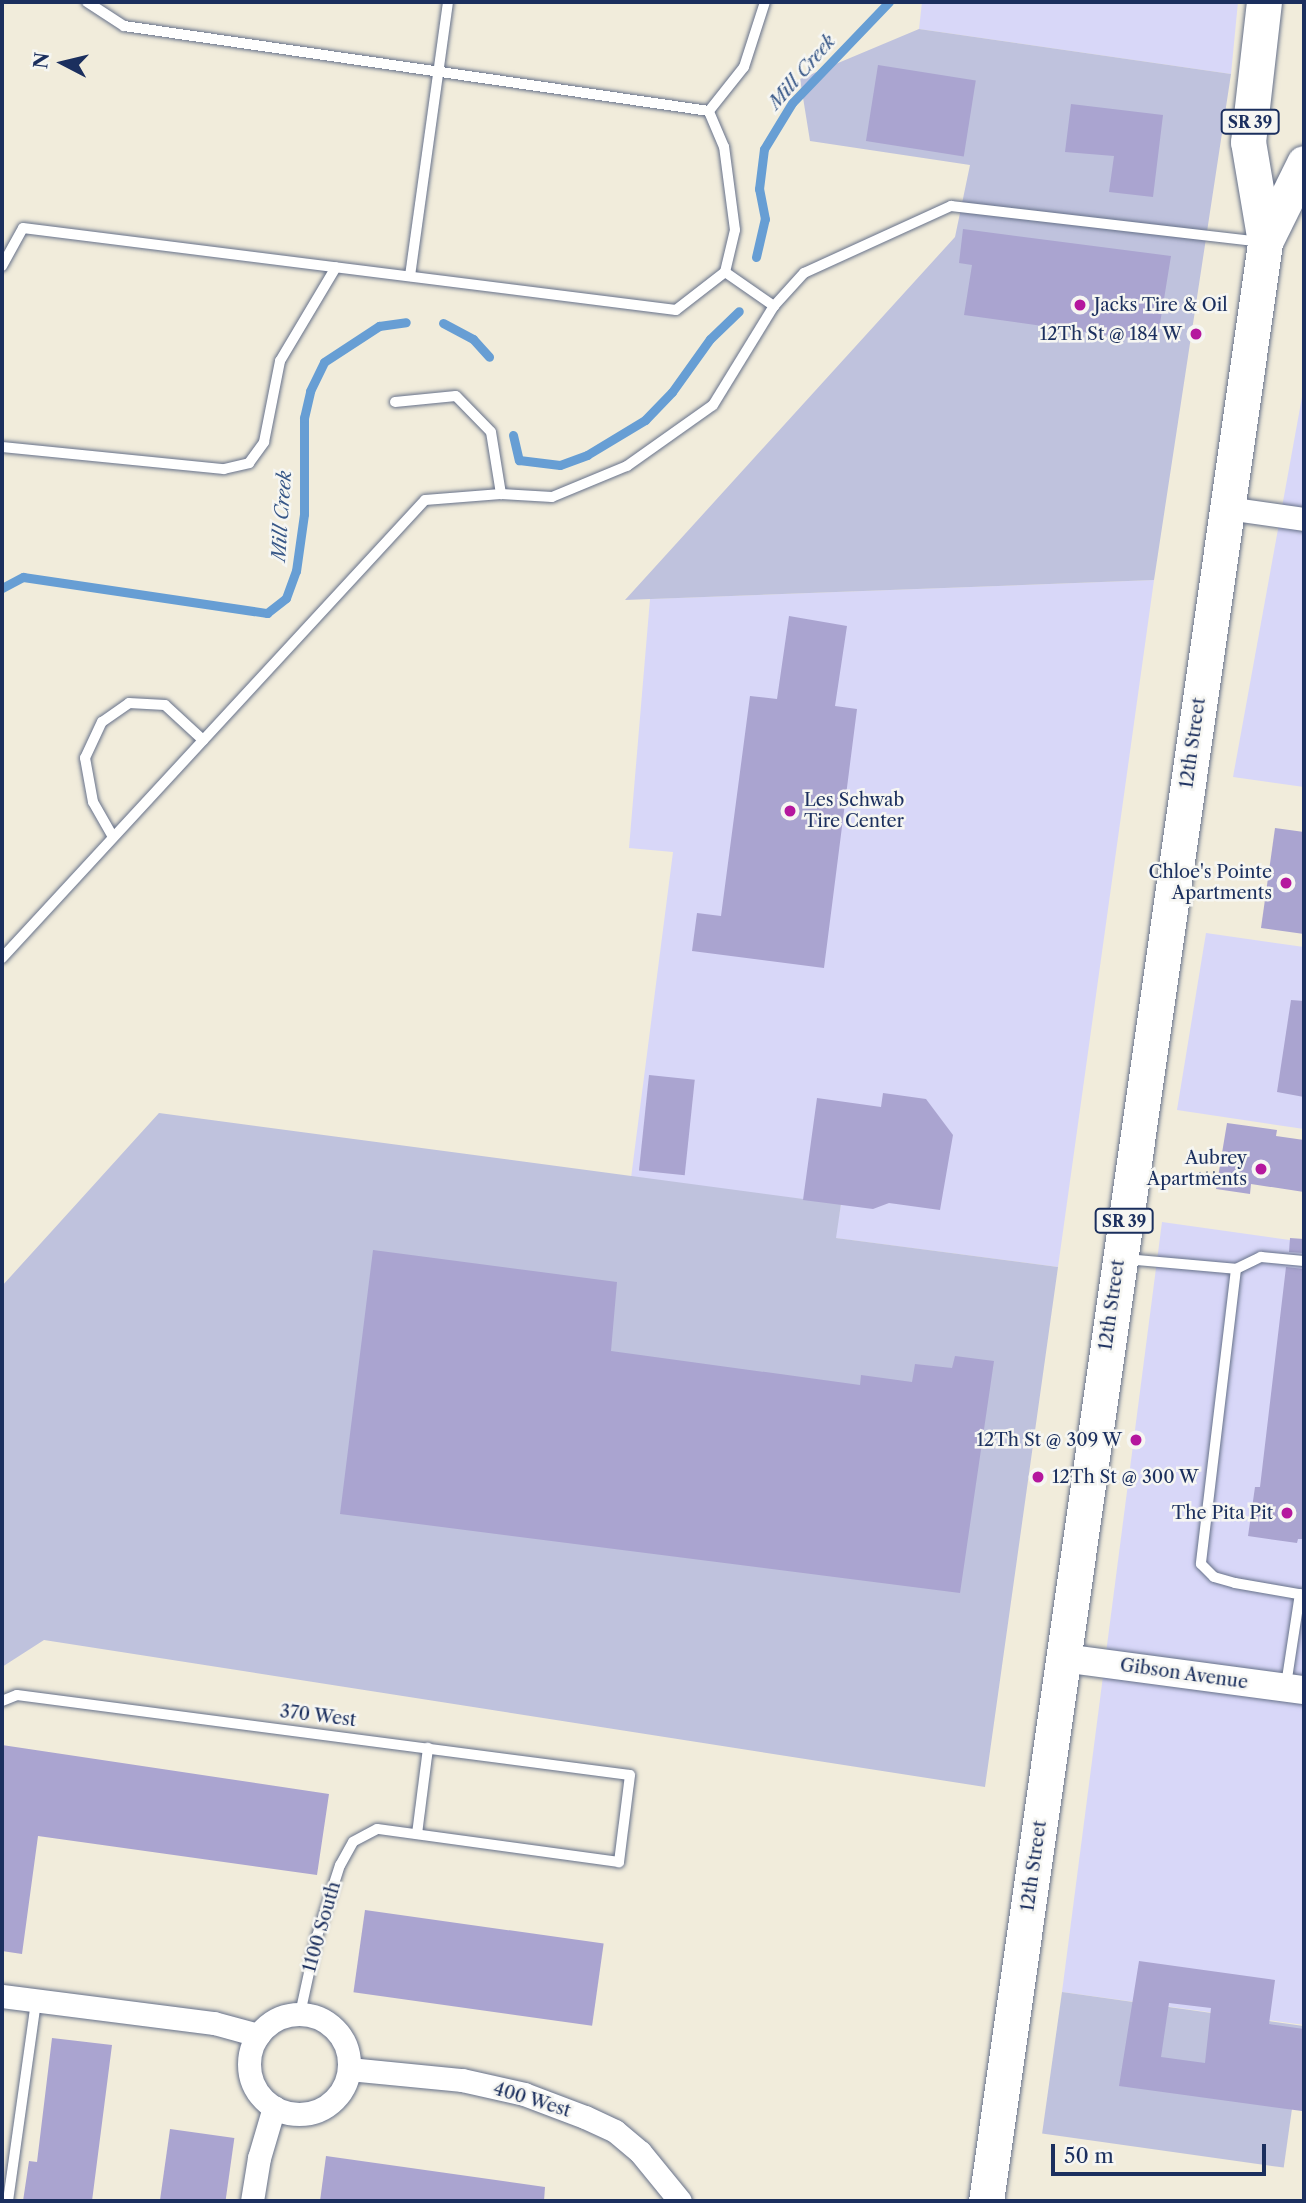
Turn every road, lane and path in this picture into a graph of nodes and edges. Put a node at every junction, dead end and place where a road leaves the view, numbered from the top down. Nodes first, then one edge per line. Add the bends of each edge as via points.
1 (87, 2) edge
2 (448, 2) edge
3 (765, 2) edge
4 (1264, 2) edge
5 (438, 72) junction
6 (709, 111) junction
7 (1304, 163) edge
8 (1265, 242) junction
9 (2, 266) edge
10 (336, 267) junction
11 (725, 272) junction
12 (410, 276) junction
13 (774, 306) junction
14 (395, 402) dead end
15 (2, 447) edge
16 (501, 494) junction
17 (1227, 508) junction
18 (1304, 519) edge
19 (203, 740) junction
20 (113, 837) junction
21 (2, 958) edge
22 (1215, 1173) dead end
23 (1185, 1175) dead end
24 (1119, 1259) junction
25 (1304, 1261) edge
26 (1236, 1269) junction
27 (1302, 1594) edge
28 (1063, 1658) junction
29 (1295, 1689) edge
30 (2, 1701) edge
31 (428, 1748) junction
32 (417, 1834) junction
33 (2, 1996) edge
34 (36, 2001) junction
35 (300, 2014) junction
36 (258, 2035) junction
37 (349, 2069) junction
38 (274, 2107) junction
39 (8, 2201) edge
40 (252, 2201) edge
41 (680, 2201) edge
42 (986, 2201) edge

1 - 5 lane via 124,26
2 - 5 lane
3 - 6 lane via 744,67
4 - 8 main road, 12th Street / SR 39 via 1248,142
5 - 6 lane
5 - 12 lane
6 - 11 lane via 724,147 735,230
7 - 8 main road, 12th Street / SR 39
8 - 13 lane via 951,206 804,273
8 - 17 main road, 12th Street / SR 39
9 - 10 lane via 23,228
10 - 12 lane
10 - 15 lane via 280,361 264,442 249,463 224,469
11 - 12 lane via 676,310
11 - 13 lane
13 - 16 lane via 713,405 628,466 552,497
14 - 16 lane via 456,396 491,432
16 - 19 lane via 425,500
17 - 18 street
17 - 24 main road, 12th Street / SR 39
19 - 20 lane
19 - 20 lane via 165,705 129,703 102,722 85,758 93,802
20 - 21 lane
22 - 23 path
24 - 26 lane
24 - 28 main road, 12th Street / SR 39
25 - 26 lane via 1261,1257
26 - 27 lane via 1201,1564 1214,1577
27 - 29 lane
28 - 29 street, Gibson Avenue
28 - 42 main road, 12th Street / SR 39
30 - 31 lane, 370 West via 17,1695
31 - 32 lane
31 - 32 lane, 370 West via 630,1775 619,1862
32 - 35 lane, 1100 South via 377,1829 353,1842 340,1865 317,1936
33 - 34 street
34 - 36 street via 214,2023
34 - 39 lane
35 - 36 street via 270,2024
35 - 37 street via 317,2017 342,2037
36 - 38 street via 249,2066 257,2089
37 - 38 street via 336,2099 322,2109 289,2113
37 - 41 street, 400 West via 461,2080 524,2094 585,2117 615,2131 640,2152
38 - 40 street via 258,2158

